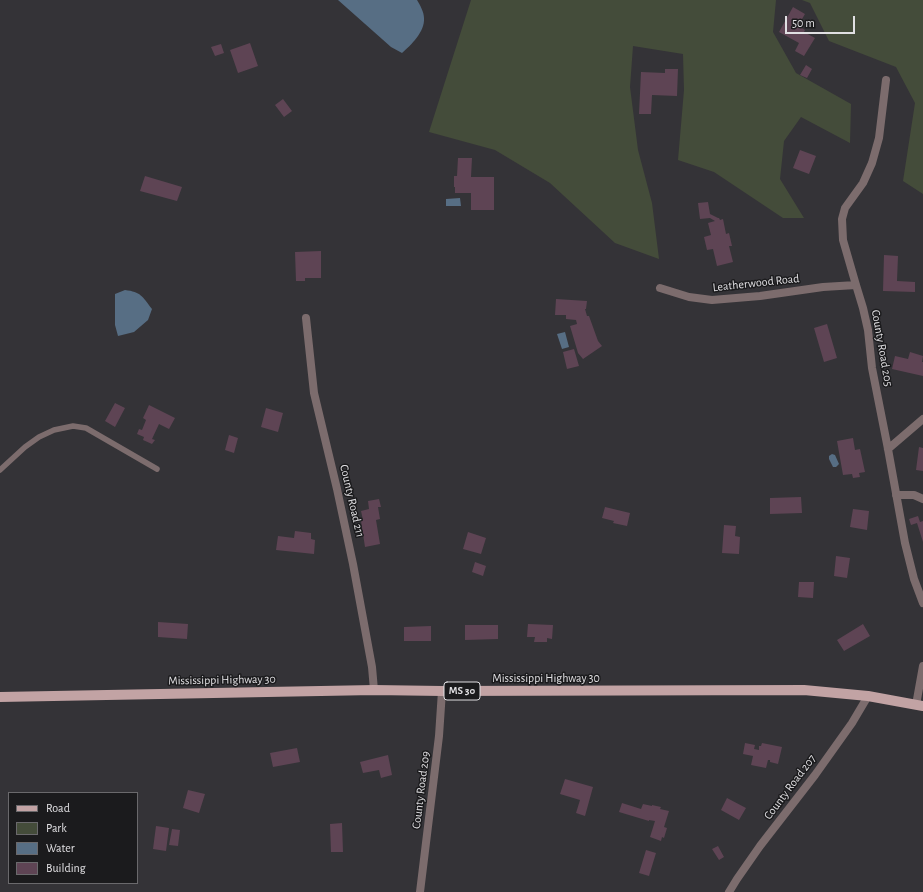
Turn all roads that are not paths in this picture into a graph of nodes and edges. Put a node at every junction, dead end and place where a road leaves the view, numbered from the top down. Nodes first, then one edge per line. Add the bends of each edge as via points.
1 (886, 80) dead end
2 (856, 285) junction
3 (660, 288) dead end
4 (306, 318) dead end
5 (923, 419) edge
6 (888, 449) junction
7 (157, 469) dead end
8 (0, 470) edge
9 (896, 495) junction
10 (923, 499) edge
11 (923, 603) edge
12 (923, 666) edge
13 (374, 690) junction
14 (442, 691) junction
15 (868, 696) junction
16 (0, 697) edge
17 (919, 706) edge
18 (420, 892) edge
19 (729, 892) edge

1 - 2 street, County Road 205 via 879,138 872,163 845,208 842,219 843,240
2 - 3 street, Leatherwood Road via 712,300 688,297
2 - 6 street, County Road 205 via 868,330 872,368
4 - 13 street, County Road 211 via 314,393 353,564
5 - 6 street
6 - 9 street, County Road 205
7 - 8 lane via 86,428 73,426 54,430 39,437
9 - 10 street via 914,495
9 - 11 street, County Road 205 via 905,543
12 - 17 street
13 - 14 main road, Mississippi Highway 30 / MS 30
13 - 16 main road, Mississippi Highway 30 / MS 30
14 - 15 main road, Mississippi Highway 30 / MS 30 via 804,690
14 - 18 street, County Road 209
15 - 17 main road, Mississippi Highway 30 / MS 30
15 - 19 street, County Road 207 via 844,735 760,846

